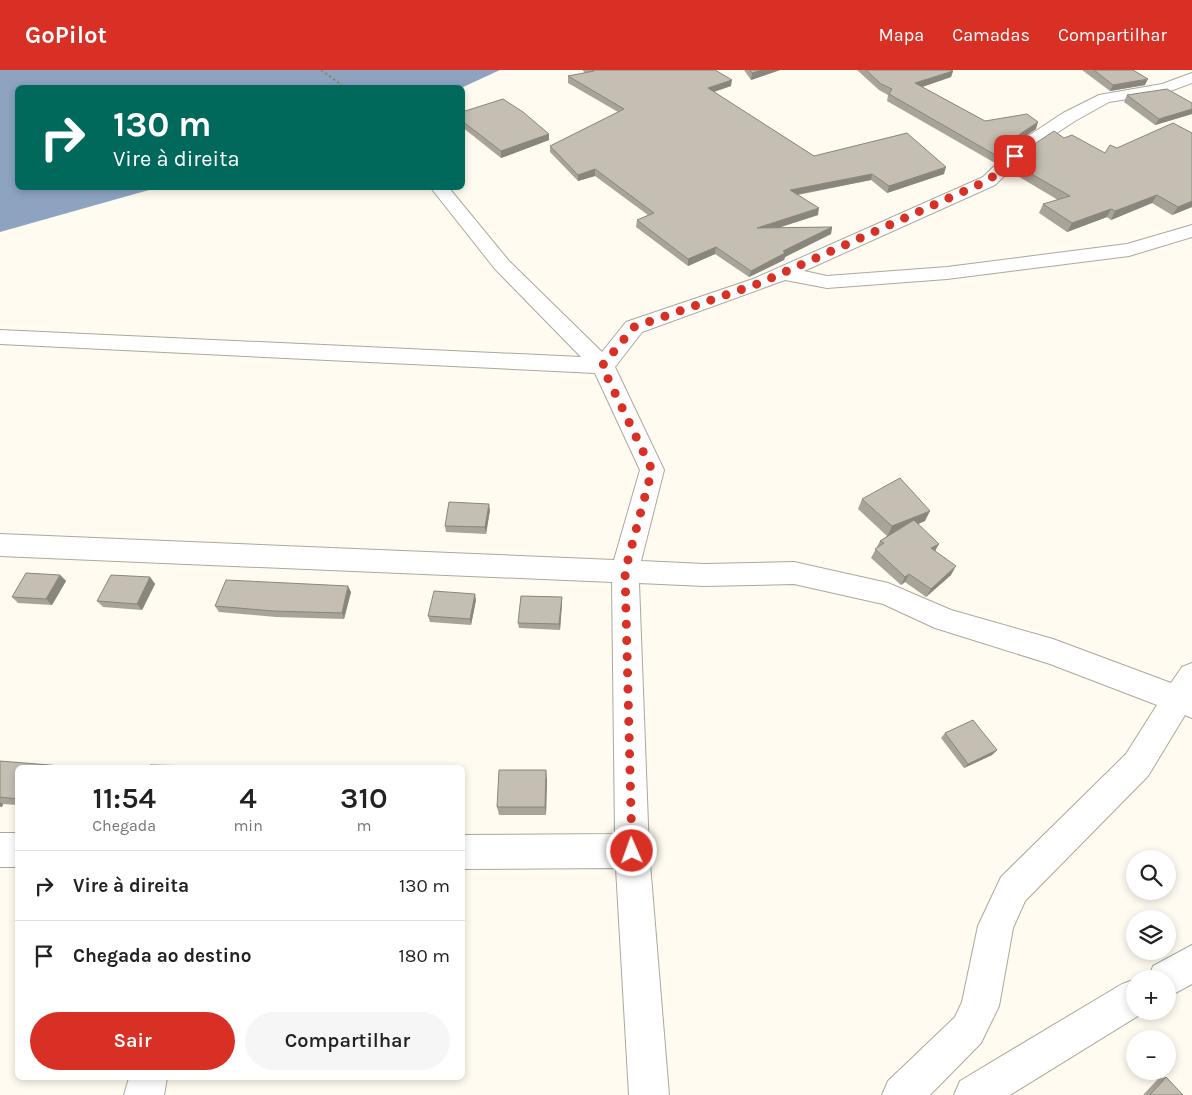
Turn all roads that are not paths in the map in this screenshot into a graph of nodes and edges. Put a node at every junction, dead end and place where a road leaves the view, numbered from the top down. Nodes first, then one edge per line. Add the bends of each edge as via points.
1 (1190, 70) edge
2 (1192, 74) edge
3 (1192, 78) edge
4 (442, 190) edge
5 (1192, 231) edge
6 (782, 273) junction
7 (0, 337) edge
8 (602, 366) junction
9 (0, 545) edge
10 (625, 571) junction
11 (1188, 693) edge
12 (0, 850) edge
13 (15, 850) edge
14 (632, 851) junction
15 (465, 852) edge
16 (1192, 963) edge
17 (1176, 973) edge
18 (1126, 1002) edge
19 (148, 1080) edge
20 (144, 1095) edge
21 (649, 1095) edge
22 (902, 1095) edge
23 (974, 1095) edge

1 - 2 street
3 - 6 street via 1165,88 1106,98 1069,117 1025,146 989,180
4 - 8 street via 502,265
5 - 6 street via 1129,250 947,273 827,282
6 - 8 street via 634,327
7 - 8 street
8 - 10 street via 652,470
9 - 10 street
10 - 11 street via 704,575 794,573 888,594 945,620
10 - 14 street
11 - 22 street via 1137,765 1013,889 996,926 980,1006 968,1030
12 - 13 street
14 - 15 street
14 - 21 street
16 - 17 street
18 - 23 street
19 - 20 street

